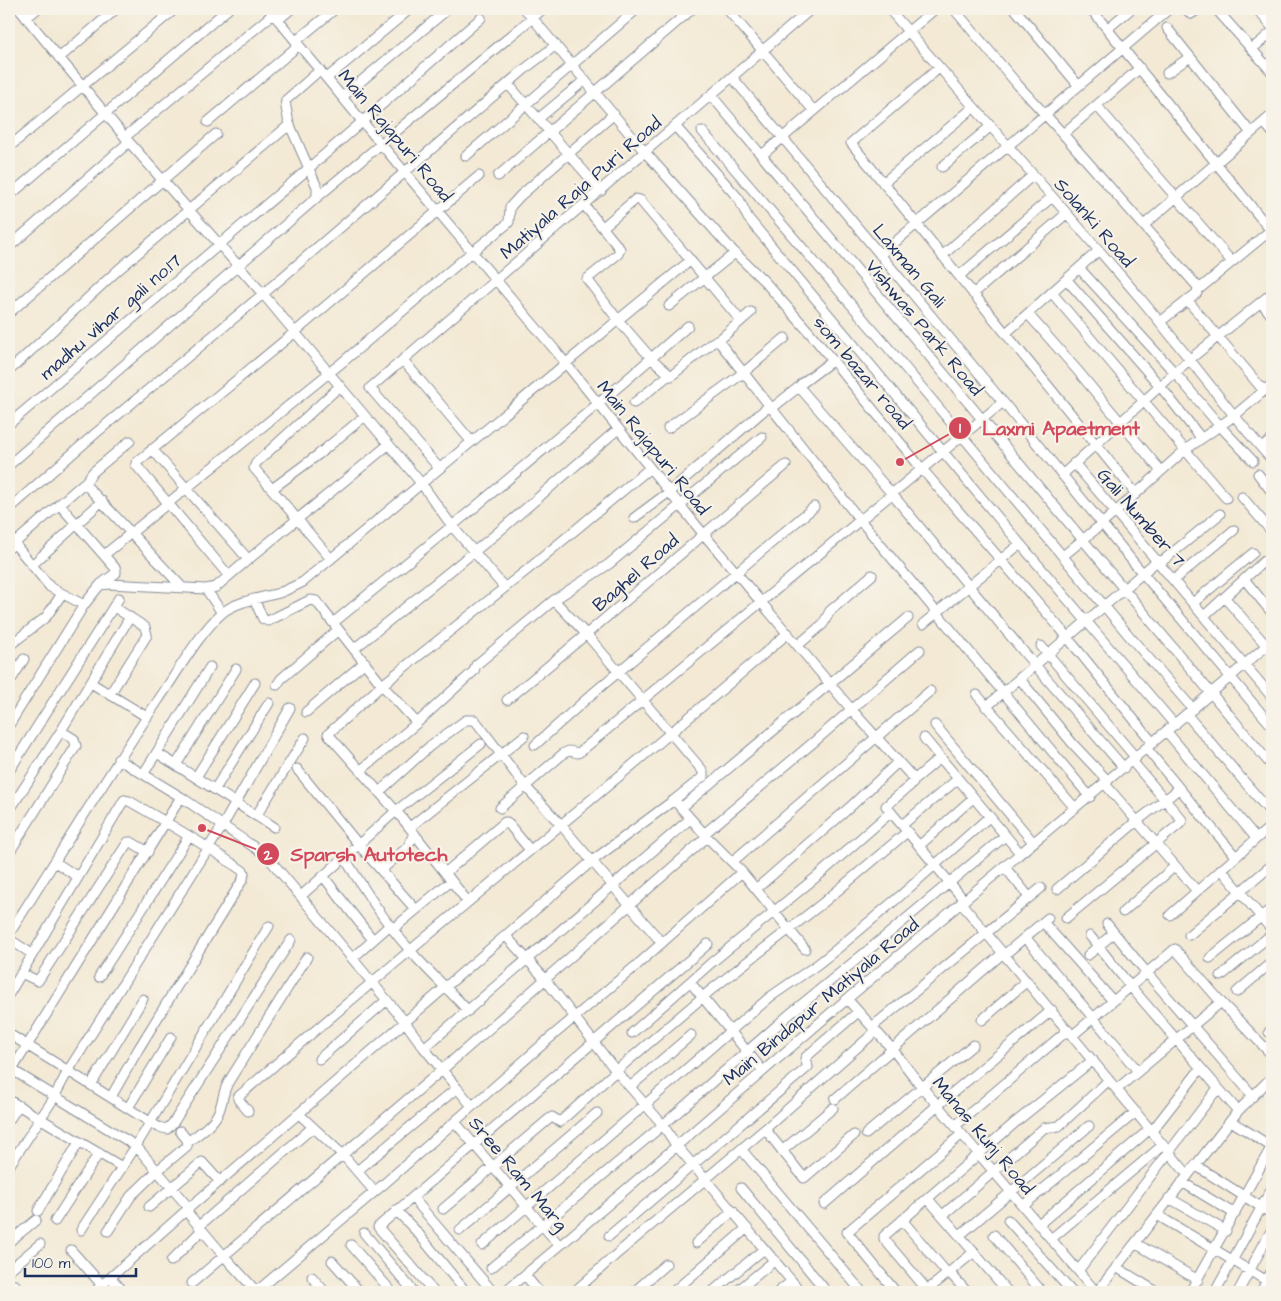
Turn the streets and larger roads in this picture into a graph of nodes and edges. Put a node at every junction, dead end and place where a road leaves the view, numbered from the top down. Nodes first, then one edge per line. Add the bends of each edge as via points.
1 (19, 9) edge
2 (37, 9) edge
3 (116, 9) edge
4 (175, 9) edge
5 (228, 9) edge
6 (291, 9) edge
7 (335, 9) edge
8 (410, 9) edge
9 (448, 9) edge
10 (525, 9) edge
11 (543, 9) edge
12 (692, 9) edge
13 (727, 9) edge
14 (811, 9) edge
15 (889, 9) edge
16 (935, 9) edge
17 (954, 9) edge
18 (1015, 9) edge
19 (1091, 9) edge
20 (1131, 9) edge
21 (1169, 9) edge
22 (1186, 9) edge
23 (1200, 9) edge
24 (1216, 9) edge
25 (1257, 9) edge
26 (633, 10) edge
27 (273, 14) edge
28 (532, 17) junction
29 (26, 18) junction
30 (481, 18) dead end
31 (1272, 27) edge
32 (1108, 28) junction
33 (1167, 28) dead end
34 (908, 31) junction
35 (1272, 32) edge
36 (298, 43) junction
37 (556, 45) junction
38 (1123, 47) junction
39 (1252, 49) junction
40 (763, 50) junction
41 (1190, 56) junction
42 (58, 58) junction
43 (572, 65) junction
44 (939, 68) junction
45 (1140, 68) junction
46 (320, 70) junction
47 (1272, 72) edge
48 (1167, 74) dead end
49 (732, 77) junction
50 (327, 78) junction
51 (585, 80) junction
52 (508, 84) junction
53 (82, 85) junction
54 (1078, 85) junction
55 (596, 92) junction
56 (711, 95) junction
57 (342, 96) junction
58 (526, 105) junction
59 (1097, 106) junction
60 (974, 107) junction
61 (814, 111) junction
62 (107, 114) junction
63 (614, 114) junction
64 (1045, 115) junction
65 (1272, 115) edge
66 (538, 119) junction
67 (208, 122) dead end
68 (362, 122) junction
69 (1264, 122) junction
70 (289, 123) junction
71 (675, 126) junction
72 (990, 126) junction
73 (702, 131) dead end
74 (1272, 132) edge
75 (549, 133) junction
76 (1251, 133) junction
77 (216, 134) dead end
78 (1062, 134) junction
79 (783, 138) junction
80 (127, 140) junction
81 (381, 144) junction
82 (1008, 146) junction
83 (9, 147) edge
84 (645, 152) junction
85 (568, 155) junction
86 (466, 156) dead end
87 (762, 156) junction
88 (1217, 162) junction
89 (942, 167) dead end
90 (308, 168) junction
91 (404, 172) junction
92 (1033, 175) junction
93 (479, 176) dead end
94 (498, 176) dead end
95 (162, 179) junction
96 (883, 183) junction
97 (600, 191) junction
98 (9, 196) edge
99 (1052, 198) junction
100 (1175, 198) junction
101 (315, 199) junction
102 (584, 205) junction
103 (189, 210) junction
104 (437, 210) junction
105 (1066, 214) junction
106 (916, 224) junction
107 (1144, 226) junction
108 (603, 227) junction
109 (1271, 231) edge
110 (220, 244) junction
111 (9, 247) edge
112 (1098, 251) junction
113 (472, 252) junction
114 (735, 253) junction
115 (880, 255) junction
116 (942, 256) junction
117 (691, 260) junction
118 (1232, 262) junction
119 (238, 265) junction
120 (1080, 268) junction
121 (959, 276) junction
122 (705, 277) junction
123 (1067, 280) junction
124 (496, 281) junction
125 (1198, 290) junction
126 (1052, 293) junction
127 (1272, 293) edge
128 (263, 294) junction
129 (973, 294) junction
130 (1188, 301) junction
131 (1261, 302) junction
132 (669, 306) dead end
133 (751, 312) dead end
134 (9, 313) edge
135 (1028, 314) junction
136 (1272, 316) edge
137 (618, 320) junction
138 (741, 321) junction
139 (1160, 322) junction
140 (688, 326) dead end
141 (295, 332) junction
142 (1006, 333) junction
143 (1218, 336) junction
144 (785, 338) dead end
145 (718, 341) junction
146 (651, 358) junction
147 (403, 360) junction
148 (833, 360) junction
149 (1189, 360) junction
150 (565, 363) junction
151 (9, 371) edge
152 (329, 373) junction
153 (743, 373) junction
154 (1175, 373) junction
155 (669, 375) junction
156 (1272, 384) edge
157 (340, 386) junction
158 (800, 386) junction
159 (1160, 386) junction
160 (1264, 391) junction
161 (1144, 401) junction
162 (1003, 402) junction
163 (634, 403) dead end
164 (598, 404) junction
165 (770, 408) junction
166 (365, 416) junction
167 (1234, 416) junction
168 (982, 420) junction
169 (1120, 421) junction
170 (9, 424) edge
171 (1220, 426) junction
172 (668, 428) dead end
173 (618, 429) junction
174 (962, 436) junction
175 (762, 437) dead end
176 (1202, 438) junction
177 (1272, 439) edge
178 (130, 441) dead end
179 (471, 441) junction
180 (1096, 444) junction
181 (388, 445) junction
182 (1262, 448) junction
183 (152, 449) junction
184 (1185, 450) junction
185 (943, 452) junction
186 (1272, 460) edge
187 (1253, 461) dead end
188 (1074, 463) junction
189 (9, 465) edge
190 (786, 465) dead end
191 (439, 468) junction
192 (650, 468) junction
193 (922, 469) junction
194 (1161, 471) junction
195 (1062, 474) junction
196 (1258, 474) dead end
197 (85, 483) junction
198 (421, 483) junction
199 (272, 489) junction
200 (186, 490) junction
201 (669, 492) junction
202 (1272, 492) edge
203 (892, 494) junction
204 (1136, 494) junction
205 (1242, 497) dead end
206 (1226, 498) dead end
207 (102, 501) junction
208 (168, 502) junction
209 (59, 504) junction
210 (682, 505) junction
211 (814, 507) dead end
212 (9, 510) edge
213 (1115, 512) junction
214 (1220, 514) dead end
215 (297, 517) junction
216 (634, 518) dead end
217 (860, 520) junction
218 (1102, 524) junction
219 (77, 525) junction
220 (452, 526) junction
221 (1234, 530) dead end
222 (131, 532) junction
223 (1272, 532) edge
224 (704, 533) junction
225 (1083, 540) junction
226 (11, 543) edge
227 (1020, 544) junction
228 (474, 551) junction
229 (1253, 553) dead end
230 (104, 556) junction
231 (1063, 556) junction
232 (248, 559) junction
233 (331, 559) junction
234 (1000, 560) junction
235 (1159, 562) junction
236 (32, 565) junction
237 (1272, 571) edge
238 (737, 573) junction
239 (1143, 573) junction
240 (872, 575) dead end
241 (229, 576) junction
242 (1174, 580) junction
243 (1245, 580) junction
244 (100, 585) junction
245 (968, 586) junction
246 (182, 587) junction
247 (504, 587) junction
248 (206, 589) junction
249 (1124, 589) junction
250 (62, 594) junction
251 (119, 598) dead end
252 (1225, 598) junction
253 (254, 599) junction
254 (554, 600) junction
255 (761, 602) junction
256 (1194, 603) junction
257 (84, 605) junction
258 (1104, 606) junction
259 (114, 607) junction
260 (937, 612) junction
261 (222, 613) junction
262 (1272, 613) edge
263 (1204, 616) junction
264 (130, 617) junction
265 (908, 618) dead end
266 (1087, 621) junction
267 (923, 624) dead end
268 (335, 626) junction
269 (788, 634) junction
270 (587, 635) junction
271 (1067, 638) junction
272 (798, 645) junction
273 (9, 646) edge
274 (1040, 646) dead end
275 (1270, 646) edge
276 (354, 649) junction
277 (920, 650) dead end
278 (1048, 654) junction
279 (24, 659) dead end
280 (365, 662) junction
281 (1245, 664) junction
282 (1035, 665) junction
283 (210, 667) dead end
284 (236, 670) dead end
285 (618, 672) junction
286 (1230, 677) junction
287 (1019, 678) junction
288 (9, 683) edge
289 (91, 683) junction
290 (255, 683) dead end
291 (830, 683) junction
292 (382, 684) junction
293 (277, 685) dead end
294 (930, 692) dead end
295 (1003, 692) junction
296 (110, 694) junction
297 (1211, 694) junction
298 (977, 695) dead end
299 (1272, 697) edge
300 (507, 700) dead end
301 (642, 700) junction
302 (269, 703) dead end
303 (986, 707) junction
304 (290, 708) dead end
305 (851, 709) junction
306 (306, 712) dead end
307 (1190, 714) junction
308 (147, 717) junction
309 (417, 724) junction
310 (9, 725) edge
311 (935, 725) dead end
312 (1175, 725) junction
313 (1272, 726) edge
314 (61, 731) junction
315 (1167, 732) junction
316 (671, 734) junction
317 (524, 736) dead end
318 (305, 738) dead end
319 (877, 738) junction
320 (924, 738) dead end
321 (481, 744) dead end
322 (535, 745) dead end
323 (1150, 746) junction
324 (157, 753) junction
325 (501, 754) junction
326 (940, 758) junction
327 (118, 759) junction
328 (1134, 759) junction
329 (898, 762) junction
330 (176, 765) junction
331 (1272, 766) edge
332 (1124, 768) junction
333 (297, 769) dead end
334 (9, 771) edge
335 (360, 771) junction
336 (144, 773) junction
337 (196, 777) junction
338 (958, 779) junction
339 (914, 780) junction
340 (1107, 783) junction
341 (525, 786) junction
342 (214, 789) junction
343 (1179, 789) junction
344 (379, 792) junction
345 (182, 797) junction
346 (1090, 797) junction
347 (974, 798) junction
348 (674, 800) junction
349 (1165, 800) junction
350 (236, 803) junction
351 (500, 808) dead end
352 (681, 808) junction
353 (1075, 808) junction
354 (9, 810) edge
355 (396, 811) junction
356 (891, 812) junction
357 (1272, 814) edge
358 (256, 816) junction
359 (989, 817) junction
360 (690, 819) junction
361 (1137, 821) junction
362 (166, 822) junction
363 (223, 825) junction
364 (561, 825) junction
365 (1272, 825) edge
366 (274, 827) dead end
367 (904, 828) junction
368 (412, 830) junction
369 (189, 836) junction
370 (705, 836) junction
371 (1005, 836) junction
372 (1256, 838) junction
373 (1033, 842) junction
374 (1156, 843) junction
375 (358, 844) junction
376 (919, 846) junction
377 (209, 848) junction
378 (530, 850) junction
379 (148, 852) junction
380 (1020, 853) junction
381 (9, 854) edge
382 (1235, 856) junction
383 (344, 857) junction
384 (592, 861) junction
385 (55, 862) junction
386 (732, 862) junction
387 (935, 865) junction
388 (1272, 865) edge
389 (1004, 866) junction
390 (1175, 866) junction
391 (1221, 869) junction
392 (381, 870) junction
393 (742, 872) junction
394 (445, 873) junction
395 (323, 876) junction
396 (78, 877) junction
397 (451, 881) junction
398 (949, 882) junction
399 (612, 885) junction
400 (1041, 888) dead end
401 (756, 889) junction
402 (1056, 889) dead end
403 (1197, 891) junction
404 (1240, 892) junction
405 (301, 896) junction
406 (1029, 897) junction
407 (962, 901) junction
408 (468, 902) junction
409 (630, 906) junction
410 (1272, 908) edge
411 (416, 910) junction
412 (775, 912) junction
413 (1123, 912) dead end
414 (1170, 915) dead end
415 (1261, 917) junction
416 (1066, 918) dead end
417 (1107, 924) dead end
418 (269, 926) dead end
419 (391, 927) junction
420 (790, 930) junction
421 (985, 932) junction
422 (1272, 932) edge
423 (1114, 933) junction
424 (9, 934) edge
425 (505, 934) junction
426 (1189, 935) dead end
427 (1090, 936) dead end
428 (1025, 937) junction
429 (9, 939) edge
430 (291, 940) dead end
431 (373, 940) junction
432 (662, 943) junction
433 (708, 944) dead end
434 (1098, 946) junction
435 (805, 949) dead end
436 (409, 950) junction
437 (32, 954) junction
438 (1004, 954) junction
439 (1088, 955) dead end
440 (307, 957) dead end
441 (353, 958) junction
442 (1210, 958) dead end
443 (527, 959) junction
444 (1272, 962) edge
445 (21, 973) junction
446 (1147, 973) junction
447 (99, 976) dead end
448 (1221, 976) dead end
449 (545, 979) junction
450 (372, 981) junction
451 (1027, 981) junction
452 (690, 982) junction
453 (446, 986) junction
454 (1131, 987) junction
455 (1237, 992) dead end
456 (9, 994) edge
457 (703, 997) junction
458 (143, 999) dead end
459 (847, 999) junction
460 (387, 1000) junction
461 (1113, 1002) junction
462 (1221, 1002) junction
463 (468, 1010) junction
464 (1052, 1010) junction
465 (858, 1012) junction
466 (576, 1017) junction
467 (1094, 1018) junction
468 (982, 1020) dead end
469 (405, 1022) junction
470 (1192, 1025) junction
471 (874, 1029) junction
472 (731, 1031) junction
473 (1071, 1032) junction
474 (632, 1033) dead end
475 (9, 1034) edge
476 (690, 1035) dead end
477 (171, 1037) dead end
478 (1176, 1039) junction
479 (594, 1042) junction
480 (973, 1044) dead end
481 (28, 1045) junction
482 (424, 1048) junction
483 (893, 1050) junction
484 (748, 1052) junction
485 (1272, 1055) edge
486 (319, 1059) dead end
487 (1092, 1060) junction
488 (1201, 1068) junction
489 (10, 1069) edge
490 (442, 1070) junction
491 (68, 1071) junction
492 (616, 1071) junction
493 (763, 1071) junction
494 (1138, 1072) junction
495 (1272, 1077) edge
496 (1109, 1080) junction
497 (91, 1085) junction
498 (630, 1087) junction
499 (922, 1087) junction
500 (456, 1088) junction
501 (1218, 1088) junction
502 (1117, 1089) junction
503 (55, 1096) junction
504 (1253, 1096) junction
505 (111, 1097) junction
506 (9, 1100) edge
507 (645, 1105) junction
508 (937, 1105) junction
509 (18, 1106) junction
510 (472, 1106) junction
511 (128, 1108) junction
512 (248, 1111) dead end
513 (1238, 1111) junction
514 (1136, 1112) junction
515 (597, 1113) dead end
516 (300, 1114) junction
517 (40, 1119) junction
518 (9, 1120) edge
519 (1231, 1121) junction
520 (150, 1122) junction
521 (455, 1122) junction
522 (663, 1124) junction
523 (954, 1126) junction
524 (1089, 1126) dead end
525 (313, 1127) junction
526 (765, 1129) junction
527 (1151, 1130) junction
528 (180, 1131) dead end
529 (866, 1134) dead end
530 (962, 1134) junction
531 (854, 1135) dead end
532 (79, 1142) junction
533 (188, 1142) junction
534 (676, 1145) junction
535 (136, 1146) junction
536 (474, 1146) junction
537 (1272, 1147) edge
538 (1166, 1148) junction
539 (741, 1149) junction
540 (782, 1150) junction
541 (99, 1153) junction
542 (343, 1155) junction
543 (979, 1155) junction
544 (694, 1165) junction
545 (1195, 1165) junction
546 (9, 1166) edge
547 (122, 1167) junction
548 (493, 1167) junction
549 (157, 1171) junction
550 (357, 1172) junction
551 (994, 1172) junction
552 (1185, 1178) junction
553 (706, 1180) junction
554 (220, 1182) junction
555 (510, 1187) junction
556 (172, 1188) junction
557 (741, 1188) dead end
558 (1272, 1188) edge
559 (374, 1191) junction
560 (1010, 1192) junction
561 (1244, 1195) junction
562 (413, 1198) junction
563 (1170, 1198) junction
564 (928, 1199) junction
565 (824, 1204) dead end
566 (527, 1206) junction
567 (1023, 1206) junction
568 (149, 1207) dead end
569 (1262, 1207) junction
570 (187, 1209) junction
571 (443, 1209) dead end
572 (396, 1210) junction
573 (732, 1211) junction
574 (1235, 1214) junction
575 (1272, 1214) edge
576 (943, 1215) junction
577 (1157, 1215) junction
578 (902, 1220) junction
579 (1008, 1220) dead end
580 (55, 1221) dead end
581 (542, 1225) junction
582 (1038, 1225) junction
583 (201, 1228) junction
584 (747, 1228) junction
585 (1272, 1229) edge
586 (81, 1230) dead end
587 (460, 1230) dead end
588 (1226, 1230) junction
589 (108, 1231) dead end
590 (364, 1233) dead end
591 (960, 1235) junction
592 (994, 1235) dead end
593 (609, 1236) dead end
594 (1051, 1239) junction
595 (9, 1242) edge
596 (696, 1243) dead end
597 (1135, 1243) junction
598 (40, 1244) dead end
599 (351, 1245) dead end
600 (559, 1245) junction
601 (482, 1246) dead end
602 (764, 1248) junction
603 (1215, 1249) junction
604 (71, 1250) dead end
605 (974, 1252) junction
606 (224, 1256) junction
607 (774, 1260) junction
608 (1233, 1260) junction
609 (171, 1261) dead end
610 (332, 1261) dead end
611 (666, 1264) dead end
612 (1116, 1267) junction
613 (491, 1268) dead end
614 (9, 1270) edge
615 (1250, 1270) junction
616 (1272, 1270) edge
617 (1078, 1271) junction
618 (948, 1273) junction
619 (525, 1275) junction
620 (312, 1277) dead end
621 (112, 1278) junction
622 (1198, 1280) junction
623 (792, 1281) junction
624 (1270, 1282) edge
625 (192, 1283) dead end
626 (102, 1285) junction
627 (94, 1292) edge
628 (124, 1292) edge
629 (257, 1292) edge
630 (325, 1292) edge
631 (360, 1292) edge
632 (392, 1292) edge
633 (414, 1292) edge
634 (434, 1292) edge
635 (466, 1292) edge
636 (493, 1292) edge
637 (504, 1292) edge
638 (539, 1292) edge
639 (574, 1292) edge
640 (634, 1292) edge
641 (674, 1292) edge
642 (712, 1292) edge
643 (736, 1292) edge
644 (778, 1292) edge
645 (801, 1292) edge
646 (827, 1292) edge
647 (862, 1292) edge
648 (896, 1292) edge
649 (927, 1292) edge
650 (967, 1292) edge
651 (1008, 1292) edge
652 (1042, 1292) edge
653 (1072, 1292) edge
654 (1096, 1292) edge
655 (1157, 1292) edge
656 (1190, 1292) edge
657 (1215, 1292) edge
658 (1238, 1292) edge
659 (1261, 1292) edge

1 - 29 street
2 - 29 street
3 - 42 street
4 - 53 street
5 - 62 street
6 - 27 street
7 - 36 street
8 - 50 street
9 - 57 street
10 - 28 street, som bazar road
11 - 28 street
12 - 55 street
13 - 40 street
14 - 40 street, Matiyala Raja Puri Road
15 - 34 street, Solanki Road
16 - 34 street
17 - 64 street
18 - 54 street
19 - 32 street
20 - 32 street
21 - 38 street
22 - 23 street via 1191,14
24 - 39 street
25 - 31 street
26 - 43 street
27 - 36 street, Main Rajapuri Road
27 - 80 street
28 - 37 street, som bazar road
28 - 81 street
29 - 42 street
30 - 68 street, madhu vihar gali no.17
32 - 38 street
33 - 41 street
34 - 44 street, Solanki Road
34 - 61 street
35 - 39 street
36 - 46 street, Main Rajapuri Road
36 - 67 street
37 - 43 street, som bazar road
37 - 52 street
38 - 45 street
38 - 54 street
39 - 47 street
40 - 49 street, Matiyala Raja Puri Road
40 - 61 street
41 - 48 street
41 - 76 street
42 - 53 street
43 - 51 street, som bazar road
43 - 58 street
44 - 60 street, Solanki Road
44 - 96 street via 851,143
45 - 59 street
45 - 88 street
46 - 50 street, Main Rajapuri Road
46 - 70 street via 286,100
49 - 56 street, Matiyala Raja Puri Road
49 - 79 street, Laxman Gali
50 - 57 street, Main Rajapuri Road
51 - 55 street, som bazar road
51 - 66 street
52 - 58 street
52 - 91 street
53 - 62 street
53 - 83 street
54 - 64 street
55 - 63 street, som bazar road
55 - 75 street
56 - 71 street, Matiyala Raja Puri Road
56 - 87 street, Vishwas Park Road
57 - 68 street, Main Rajapuri Road
58 - 66 street
58 - 86 street
59 - 78 street
59 - 100 street
60 - 72 street, Solanki Road
60 - 96 street
61 - 79 street
62 - 80 street
62 - 98 street
63 - 84 street, som bazar road
63 - 85 street
64 - 78 street
64 - 82 street
65 - 69 street
66 - 75 street
68 - 81 street, Main Rajapuri Road
68 - 90 street, madhu vihar gali no.17
69 - 74 street
69 - 76 street
70 - 90 street
70 - 103 street
71 - 84 street, Matiyala Raja Puri Road
71 - 185 street via 739,199 748,218
72 - 82 street, Solanki Road
72 - 89 street
73 - 174 street
75 - 85 street
75 - 94 street
76 - 88 street
77 - 95 street
78 - 107 street
79 - 87 street
79 - 115 street, Laxman Gali
80 - 95 street
80 - 111 street
81 - 91 street, Main Rajapuri Road
81 - 101 street
82 - 92 street, Solanki Road
82 - 106 street
84 - 97 street, Matiyala Raja Puri Road
84 - 114 street, som bazar road
85 - 97 street
85 - 113 street via 510,207 506,225
87 - 168 street, Vishwas Park Road
88 - 100 street
88 - 109 street
90 - 101 street via 317,187
90 - 110 street, madhu vihar gali no.17
91 - 104 street, Main Rajapuri Road
91 - 128 street
92 - 99 street, Solanki Road
92 - 116 street
93 - 104 street
95 - 103 street
95 - 134 street
96 - 106 street
97 - 102 street, Matiyala Raja Puri Road
99 - 105 street, Solanki Road
99 - 121 street
100 - 107 street
100 - 118 street
101 - 119 street
102 - 108 street
102 - 124 street, Matiyala Raja Puri Road
103 - 110 street
103 - 151 street
104 - 113 street, Main Rajapuri Road
104 - 141 street
105 - 112 street, Solanki Road
105 - 129 street
106 - 115 street
106 - 116 street
107 - 125 street via 1196,283
108 - 117 street via 638,199
108 - 137 street via 620,251 587,281
109 - 118 street
110 - 119 street
110 - 170 street, madhu vihar gali no.17
112 - 120 street
112 - 139 street, Solanki Road
113 - 124 street, Main Rajapuri Road
113 - 152 street
114 - 122 street
114 - 148 street, som bazar road via 765,282
115 - 162 street, Laxman Gali
116 - 121 street
117 - 122 street
117 - 137 street
118 - 125 street
119 - 128 street
119 - 189 street
120 - 123 street
120 - 154 street
121 - 129 street
122 - 132 street
122 - 138 street
123 - 126 street
123 - 159 street
124 - 147 street, Matiyala Raja Puri Road
124 - 150 street, Main Rajapuri Road
125 - 130 street
126 - 135 street
126 - 161 street
127 - 131 street, Gali Number 7
128 - 141 street
128 - 212 street
129 - 142 street
130 - 139 street
130 - 143 street
131 - 136 street
131 - 143 street, Gali Number 7
133 - 138 street
135 - 142 street
135 - 169 street
137 - 146 street
137 - 150 street
138 - 145 street
139 - 149 street, Solanki Road
140 - 146 street
141 - 152 street
141 - 183 street
142 - 180 street
143 - 149 street, Gali Number 7
143 - 160 street
144 - 153 street
145 - 153 street
145 - 155 street via 673,376
146 - 155 street
146 - 164 street
147 - 179 street
147 - 191 street, Matiyala Raja Puri Road via 370,388
148 - 158 street
148 - 193 street, som bazar road
149 - 154 street, Gali Number 7
149 - 167 street, Solanki Road
150 - 164 street, Main Rajapuri Road
150 - 179 street
152 - 157 street
152 - 200 street
153 - 165 street
153 - 172 street
154 - 159 street, Gali Number 7
154 - 171 street
155 - 163 street
156 - 160 street
157 - 166 street
157 - 199 street via 254,466
158 - 165 street
158 - 203 street
159 - 161 street, Gali Number 7
159 - 176 street
160 - 167 street
161 - 169 street, Gali Number 7
161 - 184 street
162 - 168 street
162 - 195 street, Laxman Gali
164 - 173 street, Main Rajapuri Road
164 - 220 street
165 - 201 street
165 - 217 street
166 - 181 street
166 - 199 street
167 - 171 street
167 - 182 street, Solanki Road
168 - 174 street
168 - 225 street, Vishwas Park Road
169 - 180 street, Gali Number 7
169 - 194 street
171 - 176 street
171 - 187 street
173 - 192 street, Main Rajapuri Road
173 - 228 street
174 - 185 street
174 - 231 street
175 - 210 street
176 - 184 street
177 - 182 street
178 - 197 street
179 - 191 street
180 - 188 street, Gali Number 7
180 - 204 street
181 - 198 street
181 - 215 street
182 - 186 street, Solanki Road
183 - 200 street
183 - 208 street via 136,465
184 - 194 street
184 - 206 street
185 - 193 street
185 - 227 street
188 - 195 street
188 - 213 street, Gali Number 7
190 - 224 street, Baghel Road
191 - 198 street
192 - 201 street, Main Rajapuri Road
192 - 247 street
193 - 203 street
193 - 234 street, som bazar road
194 - 204 street
195 - 218 street, Laxman Gali
196 - 202 street
197 - 207 street
197 - 209 street
198 - 220 street
198 - 233 street
199 - 215 street
200 - 208 street
200 - 232 street
201 - 210 street, Main Rajapuri Road
201 - 216 street
203 - 217 street
203 - 245 street
204 - 213 street
205 - 223 street
207 - 219 street
207 - 222 street
208 - 222 street
208 - 241 street
209 - 219 street
209 - 226 street
210 - 224 street, Main Rajapuri Road
210 - 254 street via 609,564
211 - 238 street
213 - 218 street
213 - 235 street, Gali Number 7
214 - 235 street
215 - 232 street
215 - 233 street
217 - 255 street
217 - 260 street
218 - 225 street
218 - 239 street, Laxman Gali
219 - 230 street
219 - 236 street
220 - 228 street
220 - 268 street
221 - 242 street
222 - 230 street
222 - 246 street
224 - 238 street, Main Rajapuri Road
224 - 270 street, Baghel Road
225 - 231 street
225 - 249 street, Vishwas Park Road
226 - 236 street
227 - 234 street
227 - 266 street
228 - 247 street
228 - 276 street
229 - 256 street
230 - 244 street via 117,572
231 - 258 street
232 - 241 street
233 - 253 street via 293,587
234 - 245 street
234 - 271 street, som bazar road
235 - 239 street
235 - 242 street, Gali Number 7
236 - 250 street via 50,587
237 - 243 street via 1264,561
238 - 255 street, Main Rajapuri Road
238 - 285 street
239 - 249 street
239 - 286 street, Laxman Gali
240 - 272 street via 830,611 823,624
241 - 248 street via 216,587
242 - 256 street, Gali Number 7
243 - 252 street
243 - 262 street
244 - 246 street
244 - 257 street
245 - 260 street
245 - 282 street
246 - 248 street
247 - 292 street
248 - 261 street
249 - 258 street
249 - 297 street, Vishwas Park Road
250 - 257 street
250 - 273 street via 46,617
251 - 259 street
252 - 263 street
252 - 275 street
253 - 261 street
253 - 268 street via 265,620 313,600
254 - 270 street
254 - 309 street via 476,664 474,671
255 - 269 street, Main Rajapuri Road
255 - 301 street
256 - 263 street, Gali Number 7
257 - 310 street
258 - 266 street
258 - 307 street
259 - 264 street
259 - 334 street
260 - 267 street
260 - 295 street
261 - 308 street via 210,625
263 - 281 street, Gali Number 7
264 - 289 street
264 - 296 street via 145,627 147,635
265 - 291 street
266 - 271 street
266 - 312 street
268 - 276 street
268 - 293 street
269 - 272 street, Main Rajapuri Road
269 - 316 street
270 - 285 street
270 - 300 street, Baghel Road
271 - 278 street
271 - 323 street, som bazar road
272 - 291 street, Main Rajapuri Road
274 - 278 street
275 - 281 street
276 - 280 street
277 - 305 street
278 - 282 street
278 - 328 street
279 - 288 street
280 - 292 street
280 - 306 street
281 - 286 street
281 - 299 street, Gali Number 7
282 - 287 street
282 - 332 street
283 - 324 street
284 - 330 street
285 - 301 street
285 - 322 street
286 - 297 street
286 - 313 street, Laxman Gali
287 - 295 street
287 - 340 street
289 - 296 street
289 - 314 street
290 - 337 street
291 - 305 street, Main Rajapuri Road
291 - 352 street
292 - 309 street
292 - 335 street via 328,734
294 - 319 street
295 - 303 street
295 - 346 street
296 - 308 street
297 - 307 street
297 - 331 street, Vishwas Park Road
298 - 303 street
301 - 316 street
301 - 341 street via 581,751 564,752
302 - 342 street
303 - 353 street
304 - 350 street
305 - 319 street, Main Rajapuri Road
305 - 370 street
307 - 312 street
307 - 357 street
308 - 327 street
309 - 335 street
311 - 373 street
312 - 315 street
314 - 354 street
314 - 381 street via 74,739 76,746
315 - 323 street
315 - 372 street
316 - 348 street via 704,776
316 - 364 street
317 - 325 street
318 - 358 street
319 - 329 street, Main Rajapuri Road
319 - 386 street
320 - 326 street
321 - 355 street
323 - 328 street
323 - 343 street, som bazar road
324 - 330 street
324 - 336 street
325 - 341 street
325 - 344 street via 475,720 466,720 430,746
325 - 368 street
326 - 338 street
326 - 339 street
327 - 336 street
327 - 385 street
328 - 332 street
328 - 349 street
329 - 339 street, Main Rajapuri Road
329 - 401 street
330 - 337 street
332 - 340 street
333 - 375 street
335 - 344 street
336 - 345 street
337 - 342 street
338 - 347 street
338 - 367 street
339 - 356 street via 887,804
340 - 346 street, Main Bindapur Matiyala Road
340 - 361 street
341 - 351 street
341 - 364 street
342 - 350 street
343 - 349 street
343 - 382 street, som bazar road
344 - 355 street
345 - 362 street
345 - 363 street
346 - 353 street, Main Bindapur Matiyala Road
347 - 359 street
347 - 376 street
348 - 352 street
348 - 384 street
349 - 361 street
349 - 374 street via 1182,821
350 - 358 street
350 - 363 street
352 - 360 street
353 - 373 street, Main Bindapur Matiyala Road
355 - 368 street
355 - 375 street
356 - 367 street
356 - 412 street
358 - 366 street
359 - 371 street
359 - 387 street
360 - 370 street
360 - 399 street
361 - 374 street
361 - 402 street
362 - 369 street
362 - 379 street
362 - 396 street via 124,800
363 - 377 street
363 - 405 street via 267,856
364 - 378 street
364 - 384 street
365 - 372 street
367 - 376 street
367 - 420 street
368 - 392 street via 408,847
368 - 394 street
369 - 377 street
369 - 447 street
370 - 386 street
370 - 409 street
371 - 380 street
371 - 398 street
372 - 382 street
373 - 380 street, Main Bindapur Matiyala Road
374 - 390 street
374 - 416 street
375 - 383 street
375 - 392 street
376 - 387 street
377 - 491 street
377 - 505 street via 243,871 243,879
378 - 394 street via 505,822
378 - 408 street
379 - 445 street via 128,842 38,981
379 - 481 street
380 - 389 street, Main Bindapur Matiyala Road
382 - 391 street
383 - 395 street
383 - 419 street
384 - 399 street
384 - 425 street
385 - 396 street
385 - 424 street
386 - 393 street
387 - 398 street
387 - 472 street via 837,949
388 - 404 street
389 - 406 street
389 - 407 street, Main Bindapur Matiyala Road
390 - 403 street
390 - 413 street
391 - 403 street
391 - 404 street
392 - 411 street
393 - 401 street
393 - 432 street
394 - 397 street
395 - 405 street
395 - 431 street
396 - 437 street
397 - 408 street
397 - 411 street
398 - 407 street
398 - 484 street
399 - 409 street
399 - 443 street
400 - 406 street
401 - 412 street
403 - 414 street
404 - 415 street
404 - 426 street
405 - 441 street
406 - 421 street
407 - 421 street
407 - 459 street, Main Bindapur Matiyala Road
408 - 436 street
409 - 432 street
409 - 449 street
410 - 415 street
411 - 419 street
412 - 420 street
412 - 452 street
415 - 422 street
415 - 442 street
417 - 423 street
418 - 520 street
419 - 431 street
419 - 436 street
420 - 435 street
420 - 457 street
421 - 438 street
421 - 471 street
422 - 448 street
423 - 434 street
423 - 446 street
425 - 443 street
425 - 453 street
427 - 434 street
428 - 438 street
428 - 461 street via 1046,920
428 - 467 street
429 - 437 street
430 - 520 street via 170,1128 164,1129
431 - 441 street
432 - 466 street
433 - 479 street
434 - 439 street
434 - 454 street
436 - 450 street
436 - 453 street
437 - 445 street
438 - 451 street
438 - 483 street
440 - 533 street via 229,1081 215,1118
441 - 450 street
443 - 449 street
443 - 463 street
444 - 455 street
445 - 456 street
446 - 454 street
446 - 462 street via 1175,949
446 - 470 street
449 - 466 street
449 - 490 street
450 - 460 street
450 - 512 street via 238,1097
451 - 464 street
451 - 468 street
452 - 457 street
452 - 474 street
453 - 463 street
453 - 469 street
454 - 461 street
454 - 478 street
457 - 472 street
457 - 492 street
458 - 497 street
459 - 465 street, Manas Kunj Road
459 - 493 street, Main Bindapur Matiyala Road
460 - 469 street
460 - 486 street
461 - 467 street
462 - 470 street
462 - 485 street
463 - 482 street
464 - 473 street
464 - 508 street
465 - 471 street, Manas Kunj Road
465 - 544 street via 806,1057 808,1067
466 - 479 street
466 - 510 street
467 - 473 street
467 - 494 street
469 - 482 street
469 - 516 street
470 - 478 street
470 - 504 street
471 - 483 street, Manas Kunj Road
471 - 526 street
472 - 484 street
472 - 507 street
473 - 487 street
473 - 523 street
475 - 481 street
476 - 498 street
477 - 511 street
478 - 488 street
478 - 494 street
479 - 492 street
479 - 536 street
480 - 499 street
481 - 489 street
481 - 491 street
482 - 490 street
483 - 499 street, Manas Kunj Road
483 - 540 street
484 - 493 street
484 - 522 street
487 - 496 street
487 - 543 street
488 - 501 street
488 - 527 street
489 - 503 street
490 - 500 street
490 - 542 street
491 - 497 street
491 - 503 street
492 - 498 street
492 - 548 street via 560,1122 549,1118
493 - 534 street, Main Bindapur Matiyala Road
494 - 502 street
495 - 504 street
496 - 502 street
496 - 551 street via 1059,1126 1044,1128
497 - 505 street
498 - 507 street
499 - 508 street, Manas Kunj Road
499 - 529 street
500 - 510 street
500 - 550 street
501 - 513 street
501 - 538 street
502 - 514 street
503 - 517 street
503 - 535 street
504 - 513 street
505 - 511 street
506 - 509 street
507 - 522 street
507 - 566 street
508 - 523 street, Manas Kunj Road
508 - 565 street
509 - 517 street
509 - 518 street
510 - 521 street
511 - 520 street
513 - 519 street
514 - 527 street
514 - 567 street
515 - 555 street
516 - 525 street
516 - 554 street
517 - 532 street
517 - 546 street
519 - 537 street
519 - 545 street
520 - 535 street
521 - 536 street, Sree Ram Marg
521 - 559 street
522 - 534 street
522 - 581 street
523 - 530 street, Manas Kunj Road
524 - 560 street
525 - 542 street
525 - 583 street
526 - 539 street
526 - 540 street
527 - 538 street
527 - 582 street
528 - 533 street
530 - 543 street, Manas Kunj Road
530 - 648 street via 847,1232
531 - 540 street via 804,1178
532 - 541 street
532 - 595 street via 37,1215
533 - 549 street
534 - 544 street
534 - 600 street, Main Bindapur Matiyala Road
535 - 547 street
535 - 549 street
536 - 548 street, Sree Ram Marg
536 - 562 street
537 - 561 street
538 - 552 street
538 - 594 street
538 - 617 street
539 - 553 street
539 - 647 street
541 - 547 street
541 - 580 street
542 - 550 street
542 - 606 street
543 - 551 street, Manas Kunj Road
543 - 564 street
544 - 553 street
544 - 593 street
545 - 552 street
545 - 561 street
547 - 586 street
548 - 555 street, Sree Ram Marg
548 - 571 street
549 - 556 street
549 - 589 street via 130,1197
550 - 559 street
551 - 560 street, Manas Kunj Road
551 - 576 street
552 - 563 street
552 - 574 street
553 - 573 street
553 - 639 street
554 - 556 street via 202,1162
554 - 570 street
555 - 566 street, Sree Ram Marg
555 - 587 street
556 - 568 street
556 - 570 street
557 - 646 street
558 - 569 street
559 - 629 street
560 - 567 street, Manas Kunj Road
560 - 591 street
561 - 569 street
561 - 574 street
562 - 572 street
562 - 636 street
563 - 577 street
563 - 588 street
564 - 576 street
564 - 578 street
566 - 581 street, Sree Ram Marg
566 - 601 street
567 - 582 street, Manas Kunj Road
569 - 575 street
569 - 608 street
570 - 583 street
570 - 621 street
572 - 634 street via 378,1227
572 - 635 street
573 - 584 street
573 - 596 street
574 - 588 street
576 - 591 street
577 - 597 street
577 - 603 street
578 - 618 street
578 - 649 street via 883,1238
579 - 653 street
581 - 600 street, Sree Ram Marg
581 - 613 street
582 - 594 street, Manas Kunj Road
583 - 606 street
583 - 609 street
584 - 602 street
584 - 641 street
585 - 615 street
588 - 603 street
590 - 633 street
591 - 605 street
592 - 652 street
594 - 617 street, Manas Kunj Road
597 - 612 street
597 - 622 street
598 - 614 street
599 - 632 street
600 - 619 street, Main Bindapur Matiyala Road
602 - 607 street
602 - 642 street
603 - 608 street
603 - 622 street
604 - 626 street
605 - 618 street
605 - 651 street
606 - 625 street
606 - 629 street
607 - 623 street
607 - 643 street
608 - 615 street
608 - 657 street
610 - 631 street
611 - 640 street
612 - 654 street
612 - 655 street
615 - 624 street
615 - 658 street
616 - 624 street
617 - 654 street, Manas Kunj Road
618 - 649 street
618 - 650 street
619 - 637 street, Main Bindapur Matiyala Road
619 - 638 street
620 - 630 street
621 - 626 street
621 - 628 street
622 - 656 street
623 - 644 street
623 - 645 street
624 - 659 street
626 - 627 street

